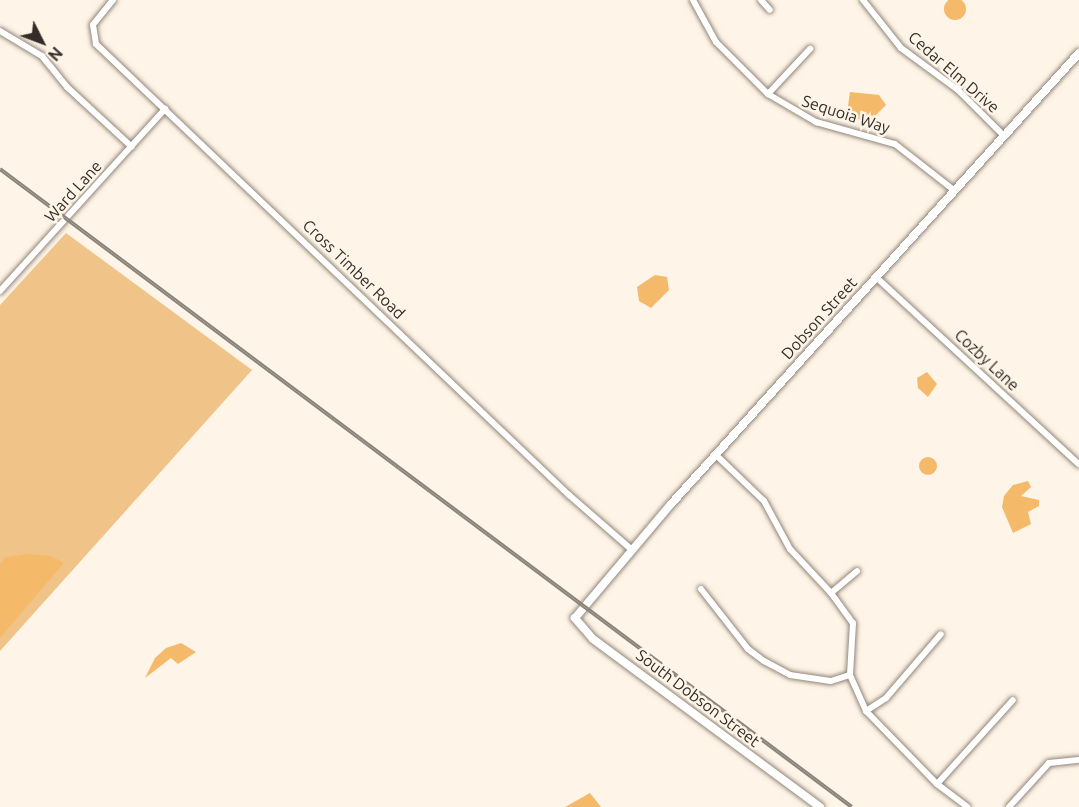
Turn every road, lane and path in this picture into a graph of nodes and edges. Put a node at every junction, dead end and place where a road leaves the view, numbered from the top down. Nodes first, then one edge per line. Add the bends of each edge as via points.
1 (113, 0) edge
2 (693, 0) edge
3 (760, 0) edge
4 (864, 0) edge
5 (770, 10) dead end
6 (0, 31) edge
7 (810, 49) dead end
8 (1079, 53) edge
9 (768, 94) junction
10 (165, 109) junction
11 (1005, 136) junction
12 (132, 147) junction
13 (955, 191) junction
14 (876, 277) junction
15 (0, 291) edge
16 (715, 454) junction
17 (1079, 464) edge
18 (631, 549) junction
19 (857, 571) dead end
20 (701, 589) dead end
21 (831, 593) junction
22 (583, 605) joint
23 (940, 634) dead end
24 (850, 675) junction
25 (1013, 699) dead end
26 (866, 711) junction
27 (1079, 760) edge
28 (937, 784) junction
29 (820, 807) edge
30 (967, 807) edge
31 (1009, 807) edge

1 - 10 street, Cross Timber Road via 95,21 94,40
2 - 9 street, Sequoia Way via 716,42
3 - 5 street
4 - 11 street, Cedar Elm Drive via 901,48 958,90
6 - 12 street via 42,56 67,87
7 - 9 street
8 - 11 street, Dobson Street
9 - 13 street, Sequoia Way via 816,122 895,144
10 - 12 street, Ward Lane
10 - 18 street, Cross Timber Road via 569,495
11 - 13 street, Dobson Street
12 - 15 street, Ward Lane
13 - 14 street, Dobson Street
14 - 16 street, Dobson Street
14 - 17 street, Cozby Lane
16 - 18 street, Dobson Street
16 - 21 street via 764,501 790,549
18 - 22 street, Dobson Street
19 - 21 street
20 - 24 street via 748,649 764,661 790,675 831,681
21 - 24 street via 853,623
22 - 29 street, South Dobson Street via 575,618 581,630
23 - 26 street via 886,698
24 - 26 street
25 - 28 street
26 - 28 street
27 - 31 street via 1049,763
28 - 30 street

